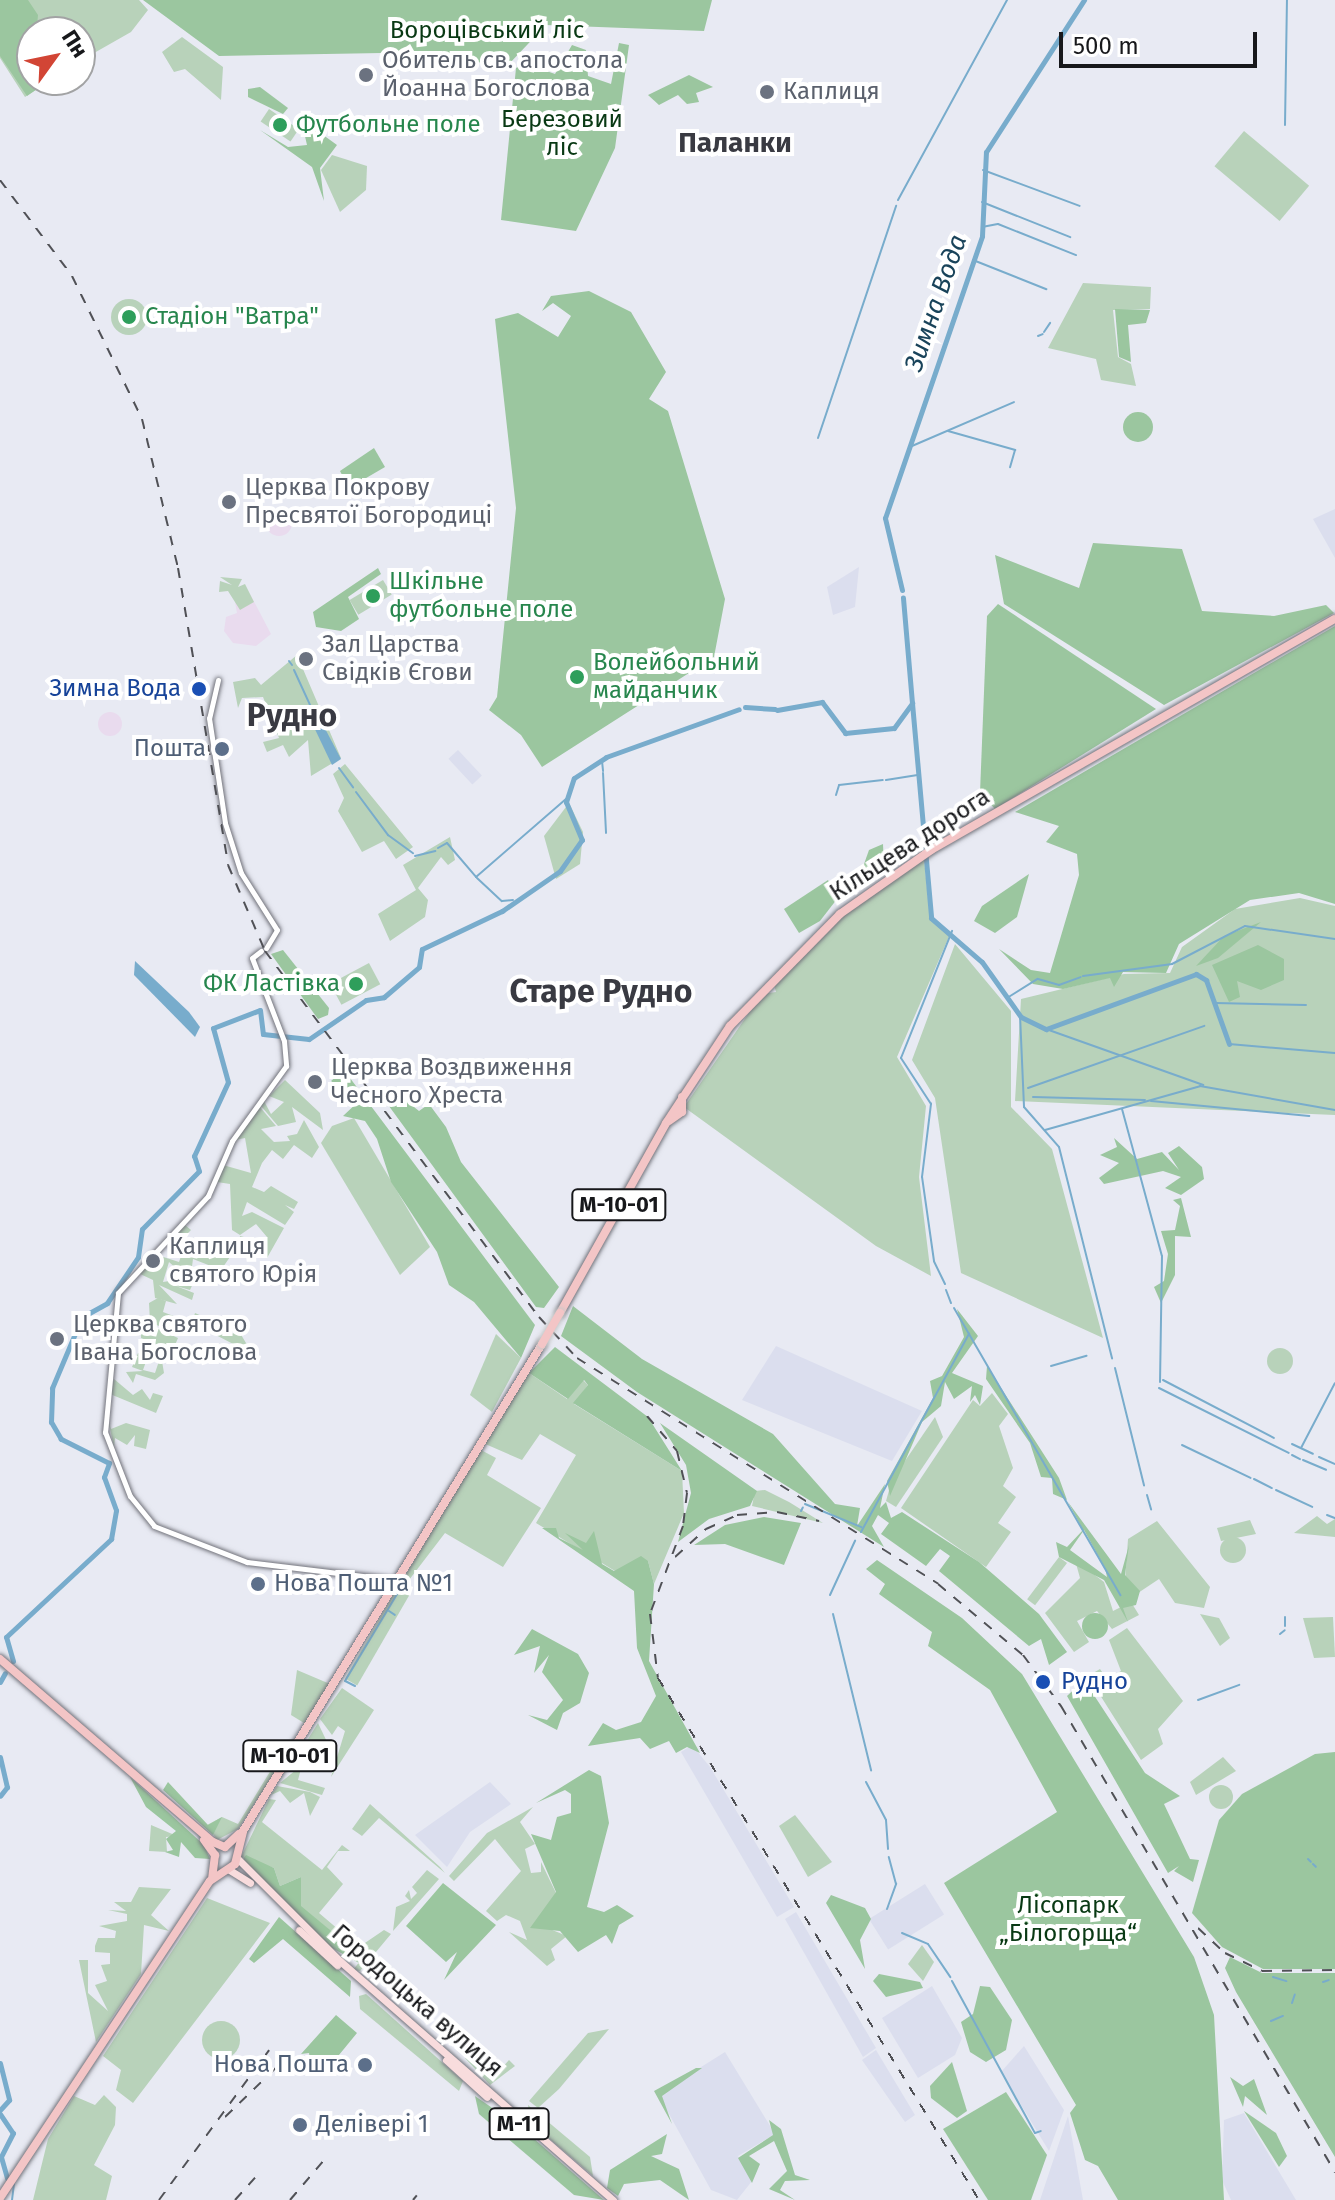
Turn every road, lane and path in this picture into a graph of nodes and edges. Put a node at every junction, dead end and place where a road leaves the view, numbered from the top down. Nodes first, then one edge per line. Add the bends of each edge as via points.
1 (1335, 619) edge
2 (218, 680) dead end
3 (397, 1580) junction
4 (0, 1662) edge
5 (243, 1831) junction
6 (224, 1847) junction
7 (236, 1856) junction
8 (215, 1859) junction
9 (226, 1869) junction
10 (211, 1880) junction
11 (0, 2198) edge
12 (606, 2200) edge
13 (613, 2200) edge

1 - 3 highway, Кільцева дорога / М-10-01, bridge via 931,850 807,944 708,1058 682,1096 542,1344
2 - 3 main road via 209,718 229,843 277,938 252,958 284,1041 284,1072 232,1141 211,1193 115,1299 105,1432 147,1520 247,1562
3 - 5 highway, М-10-01
4 - 6 highway, М-11
4 - 8 highway, М-11 via 76,1724
5 - 6 highway, М-10-01
5 - 7 highway, М-10-01
6 - 7 highway, М-11
6 - 8 highway, М-10-01
7 - 9 highway, М-10-01
7 - 13 main road, Городоцька вулиця / М-11 via 329,1951
8 - 9 highway, М-11
8 - 10 highway, М-10-01
9 - 10 highway, М-10-01
9 - 12 main road, Городоцька вулиця / М-11
10 - 11 highway, М-10-01

